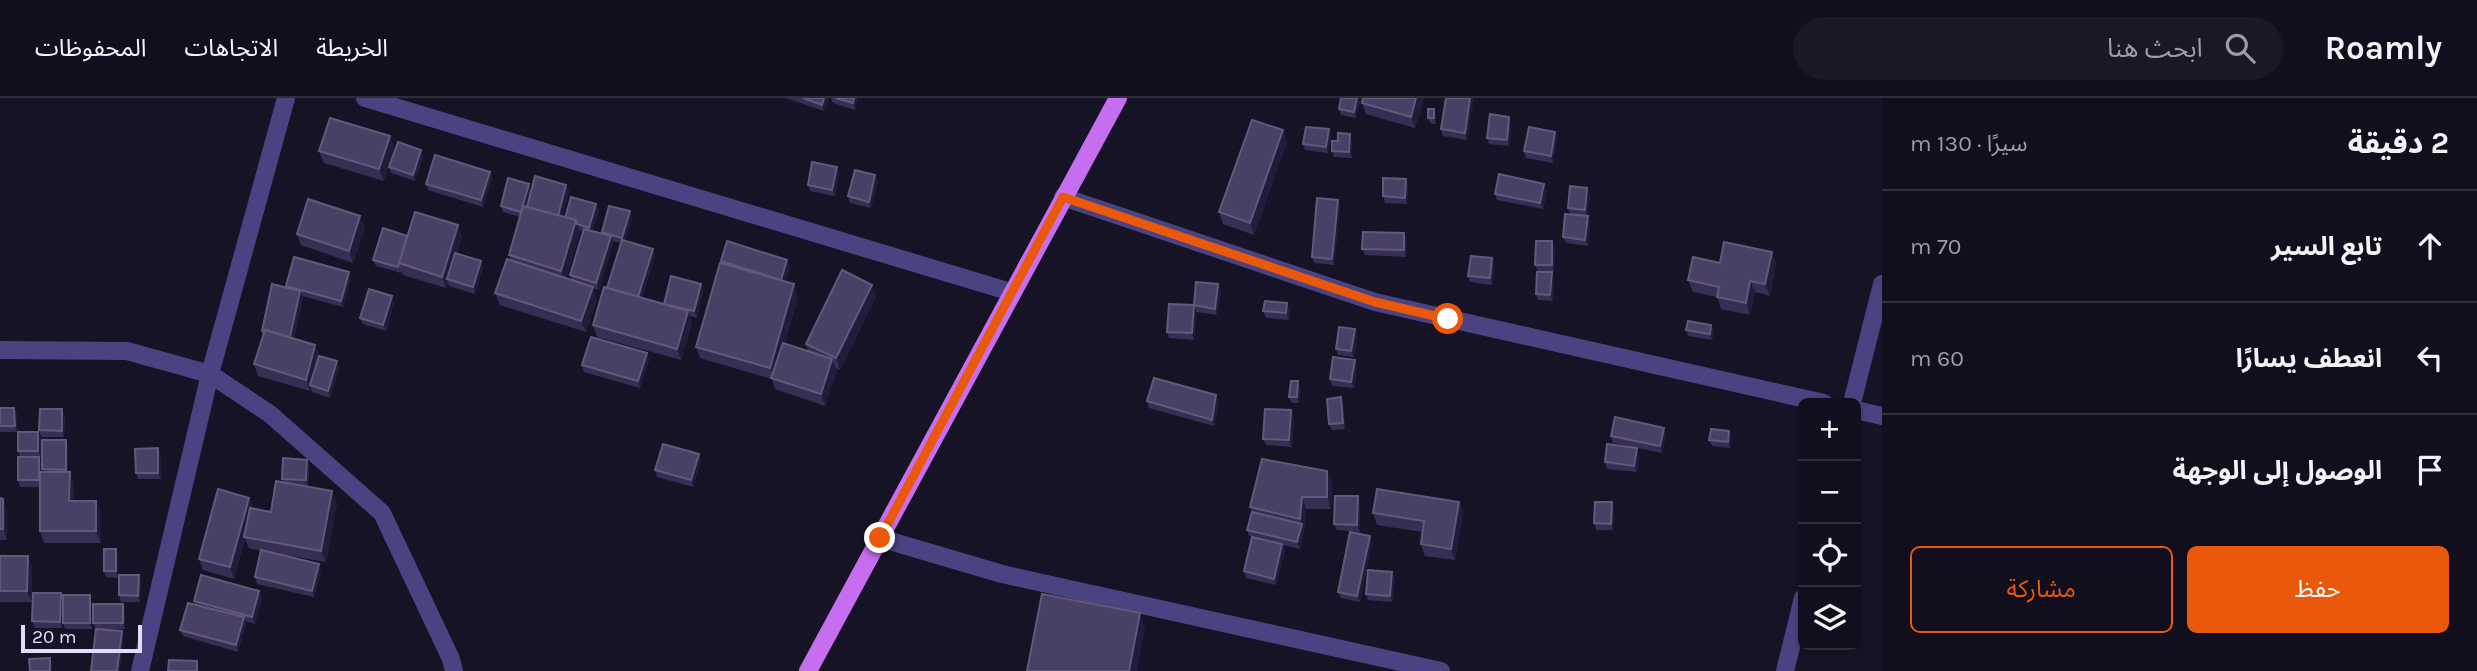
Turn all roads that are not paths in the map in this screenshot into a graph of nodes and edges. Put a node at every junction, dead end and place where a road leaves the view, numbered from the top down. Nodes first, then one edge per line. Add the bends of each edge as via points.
1 (286, 98) edge
2 (365, 98) edge
3 (1118, 98) edge
4 (1063, 197) junction
5 (1882, 284) edge
6 (1012, 292) junction
7 (0, 350) edge
8 (210, 374) junction
9 (1802, 398) edge
10 (1853, 398) edge
11 (1861, 411) edge
12 (1882, 416) edge
13 (880, 538) junction
14 (1798, 618) edge
15 (140, 671) edge
16 (454, 671) edge
17 (808, 671) edge
18 (1441, 671) edge
19 (1785, 671) edge

1 - 8 street
2 - 6 street
3 - 4 main road
4 - 6 main road
4 - 9 street via 1375,302
5 - 10 street
6 - 13 main road
7 - 8 street via 127,351
8 - 15 street
8 - 16 street via 270,414 382,513
11 - 12 street
13 - 17 main road
13 - 18 street via 1002,574
14 - 19 street

